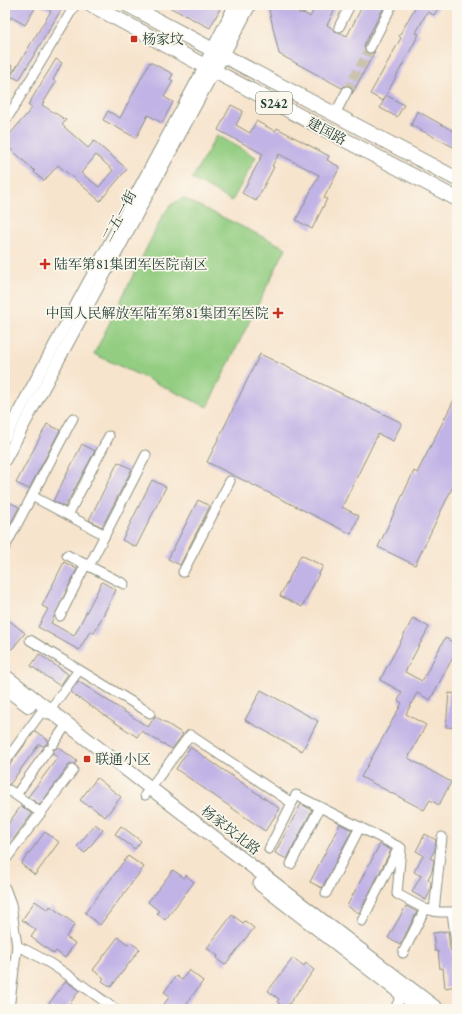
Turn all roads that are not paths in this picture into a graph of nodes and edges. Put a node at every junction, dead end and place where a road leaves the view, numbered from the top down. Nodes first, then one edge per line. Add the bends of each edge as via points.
1 (75, 5) edge
2 (92, 5) edge
3 (236, 5) edge
4 (249, 5) edge
5 (350, 5) edge
6 (392, 5) edge
7 (133, 6) edge
8 (339, 27) dead end
9 (370, 48) tunnel mouth
10 (218, 53) junction
11 (210, 69) junction
12 (347, 91) tunnel mouth
13 (335, 114) junction
14 (5, 122) edge
15 (457, 179) edge
16 (457, 199) edge
17 (33, 397) junction
18 (73, 418) dead end
19 (109, 436) dead end
20 (5, 437) edge
21 (146, 455) dead end
22 (5, 460) edge
23 (230, 481) dead end
24 (32, 496) junction
25 (68, 515) junction
26 (105, 535) junction
27 (5, 547) edge
28 (67, 555) dead end
29 (88, 565) junction
30 (184, 572) dead end
31 (124, 584) dead end
32 (60, 616) dead end
33 (30, 640) dead end
34 (78, 670) junction
35 (5, 676) edge
36 (5, 688) edge
37 (45, 712) junction
38 (150, 713) dead end
39 (65, 728) junction
40 (5, 762) edge
41 (73, 770) dead end
42 (5, 791) edge
43 (148, 791) junction
44 (16, 795) junction
45 (292, 803) junction
46 (320, 807) junction
47 (41, 813) junction
48 (360, 827) junction
49 (442, 836) dead end
50 (399, 847) junction
51 (269, 849) dead end
52 (5, 858) edge
53 (291, 864) dead end
54 (5, 888) edge
55 (326, 893) dead end
56 (430, 910) junction
57 (455, 912) edge
58 (362, 921) dead end
59 (17, 946) junction
60 (457, 951) edge
61 (403, 953) dead end
62 (402, 994) junction
63 (417, 1007) edge
64 (9, 1009) edge
65 (115, 1009) edge
66 (395, 1009) edge
67 (437, 1009) edge

1 - 14 street
2 - 11 main road, 建国路 / S242
3 - 10 main road
4 - 10 main road
5 - 8 street
6 - 9 street
7 - 10 main road, 建国路 / S242
10 - 11 main road
10 - 13 main road, 建国路 / S242
11 - 16 main road, 建国路 / S242
11 - 17 street, 二五一街
12 - 13 street
13 - 15 main road, 建国路 / S242
17 - 20 street, 二五一街
17 - 22 street, 二五一街
18 - 24 street
19 - 25 street
21 - 26 street
23 - 30 street
24 - 25 street
24 - 27 street
25 - 26 street
26 - 29 street
28 - 29 street
29 - 31 street
29 - 32 street
33 - 34 street
34 - 37 street
34 - 38 street
35 - 37 main road, 杨家坟北路
36 - 37 main road, 杨家坟北路
37 - 39 main road, 杨家坟北路
37 - 40 street
39 - 43 main road, 杨家坟北路
39 - 44 street
41 - 47 street
42 - 44 street via 9,790
43 - 45 street via 190,735
43 - 62 main road, 杨家坟北路
43 - 67 main road, 杨家坟北路
44 - 47 street
45 - 46 street via 296,795
45 - 51 street
46 - 48 street
46 - 53 street
47 - 52 street
48 - 50 street
48 - 55 street
49 - 56 street
50 - 56 street via 401,848 397,894
50 - 58 street
54 - 59 street via 11,904
56 - 57 street
56 - 61 street
57 - 60 street
59 - 64 street
59 - 65 street via 67,975
62 - 63 main road, 杨家坟北路
62 - 66 street

